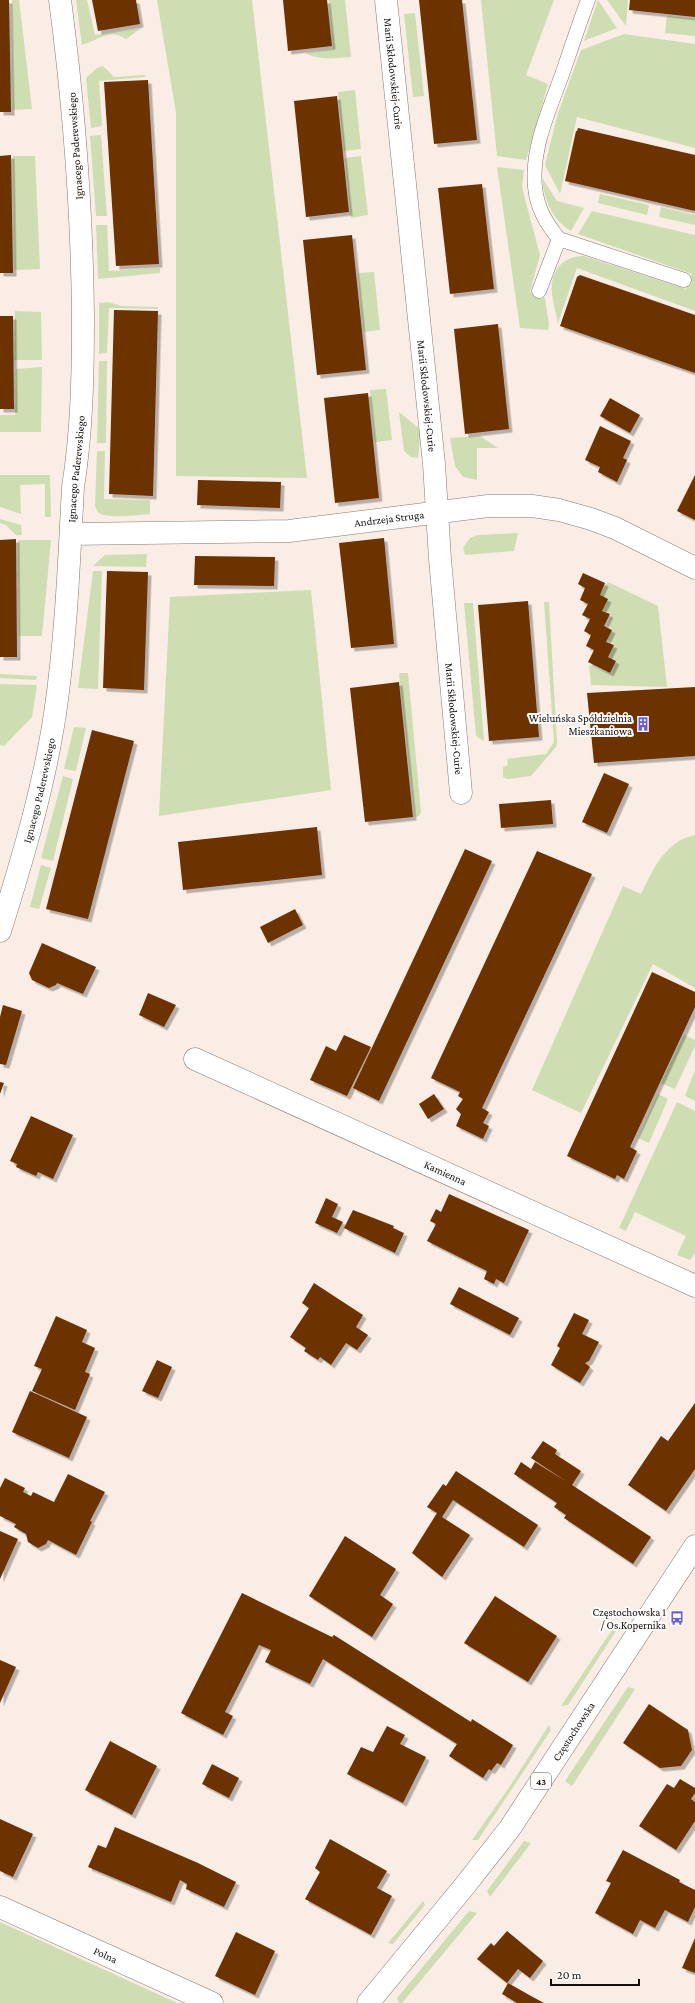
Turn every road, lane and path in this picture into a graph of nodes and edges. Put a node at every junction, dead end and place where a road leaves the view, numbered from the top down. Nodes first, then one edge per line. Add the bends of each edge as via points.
1 (60, 0) edge
2 (386, 0) edge
3 (588, 0) edge
4 (559, 239) junction
5 (684, 280) dead end
6 (539, 291) dead end
7 (437, 512) junction
8 (71, 534) junction
9 (695, 568) edge
10 (461, 793) dead end
11 (0, 932) edge
12 (195, 1059) dead end
13 (695, 1286) edge
14 (695, 1546) edge
15 (0, 1907) edge
16 (212, 2003) edge
17 (368, 2003) edge

1 - 8 street, Ignacego Paderewskiego via 73,105 82,287 82,396
2 - 7 street, Marii Skłodowskiej-Curie via 425,369
3 - 4 lane via 546,120 535,169 539,209
4 - 5 lane
4 - 6 lane
7 - 8 street, Andrzeja Struga via 289,531
7 - 9 street, Andrzeja Struga via 510,505 559,510 615,528
7 - 10 street, Marii Skłodowskiej-Curie
8 - 11 street, Ignacego Paderewskiego via 55,715 31,824
12 - 13 street, Kamienna
14 - 17 street, Częstochowska / 43 via 510,1828 464,1888
15 - 16 street, Polna

